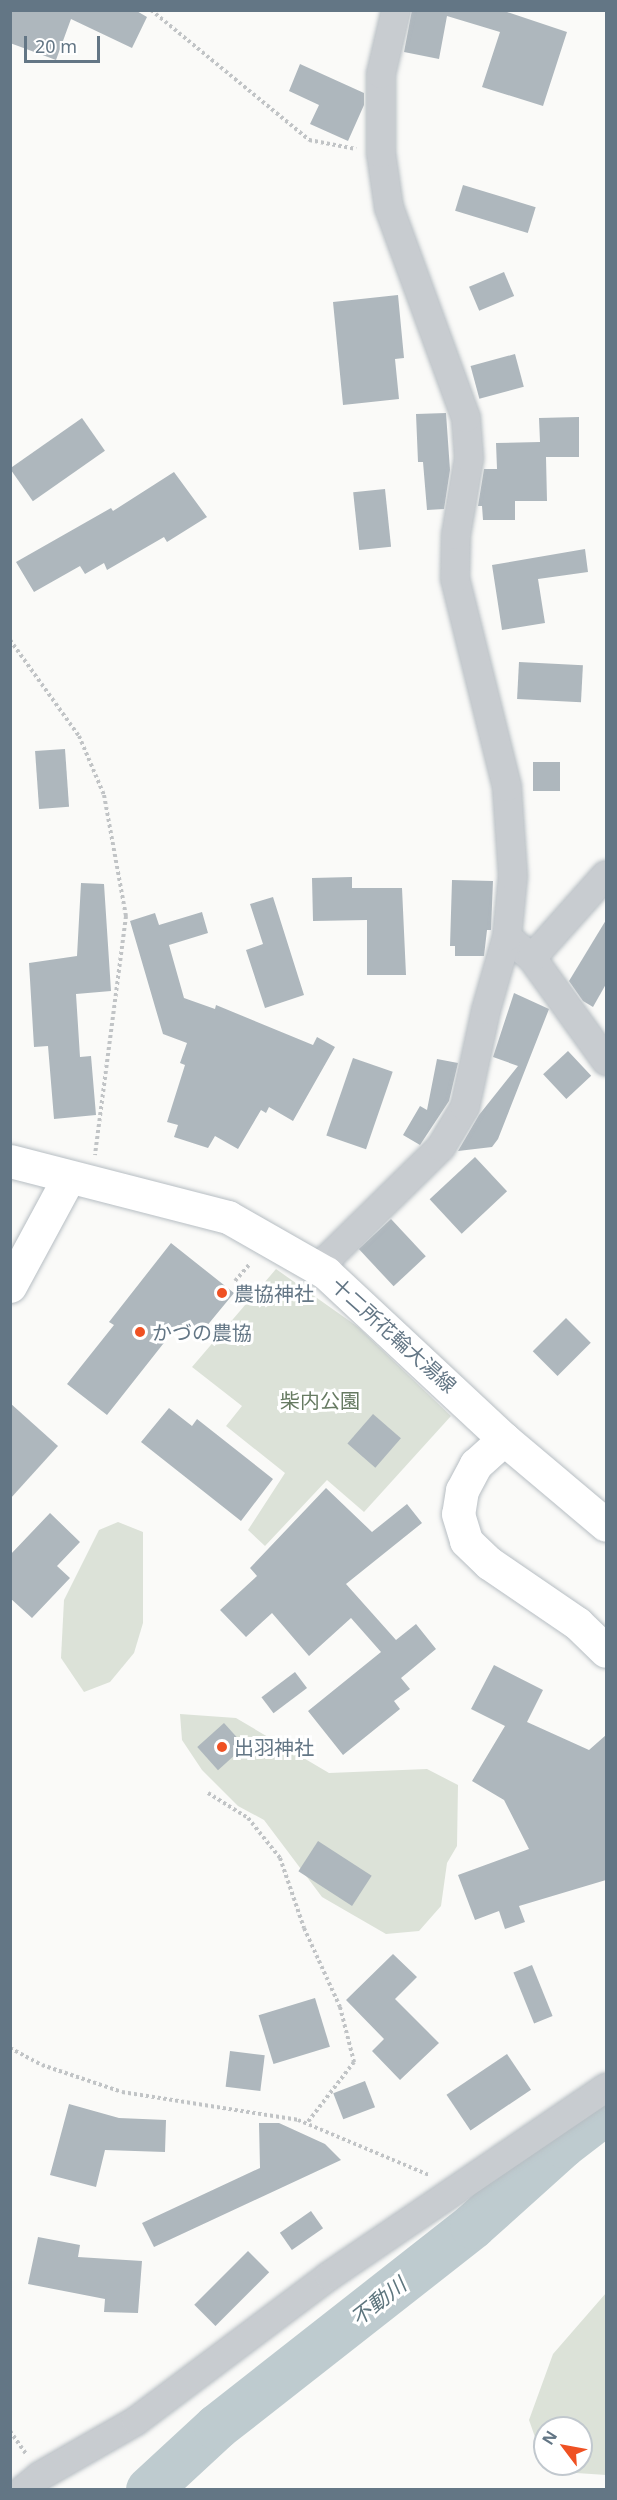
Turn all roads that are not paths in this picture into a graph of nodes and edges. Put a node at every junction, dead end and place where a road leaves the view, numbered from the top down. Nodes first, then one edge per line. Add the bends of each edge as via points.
1 (396, 10) edge
2 (606, 875) edge
3 (507, 938) junction
4 (532, 958) junction
5 (606, 1061) edge
6 (10, 1161) edge
7 (80, 1180) junction
8 (318, 1268) junction
9 (10, 1286) edge
10 (504, 1439) junction
11 (606, 1526) edge
12 (606, 1651) edge
13 (606, 2088) edge
14 (23, 2490) edge

1 - 3 street via 381,74 381,153 389,208 466,418 469,458 456,535 455,579 507,787 513,876
2 - 4 street
3 - 4 street
3 - 8 street via 486,1010 465,1107 441,1148
4 - 5 street
6 - 7 main road, 十二所花輪大湯線
7 - 8 main road, 十二所花輪大湯線 via 228,1216
7 - 9 main road
8 - 10 main road, 十二所花輪大湯線
10 - 11 main road, 十二所花輪大湯線
10 - 12 main road via 476,1464 462,1490 458,1514 466,1541 489,1563 578,1623
13 - 14 street via 329,2276 136,2421 40,2476

